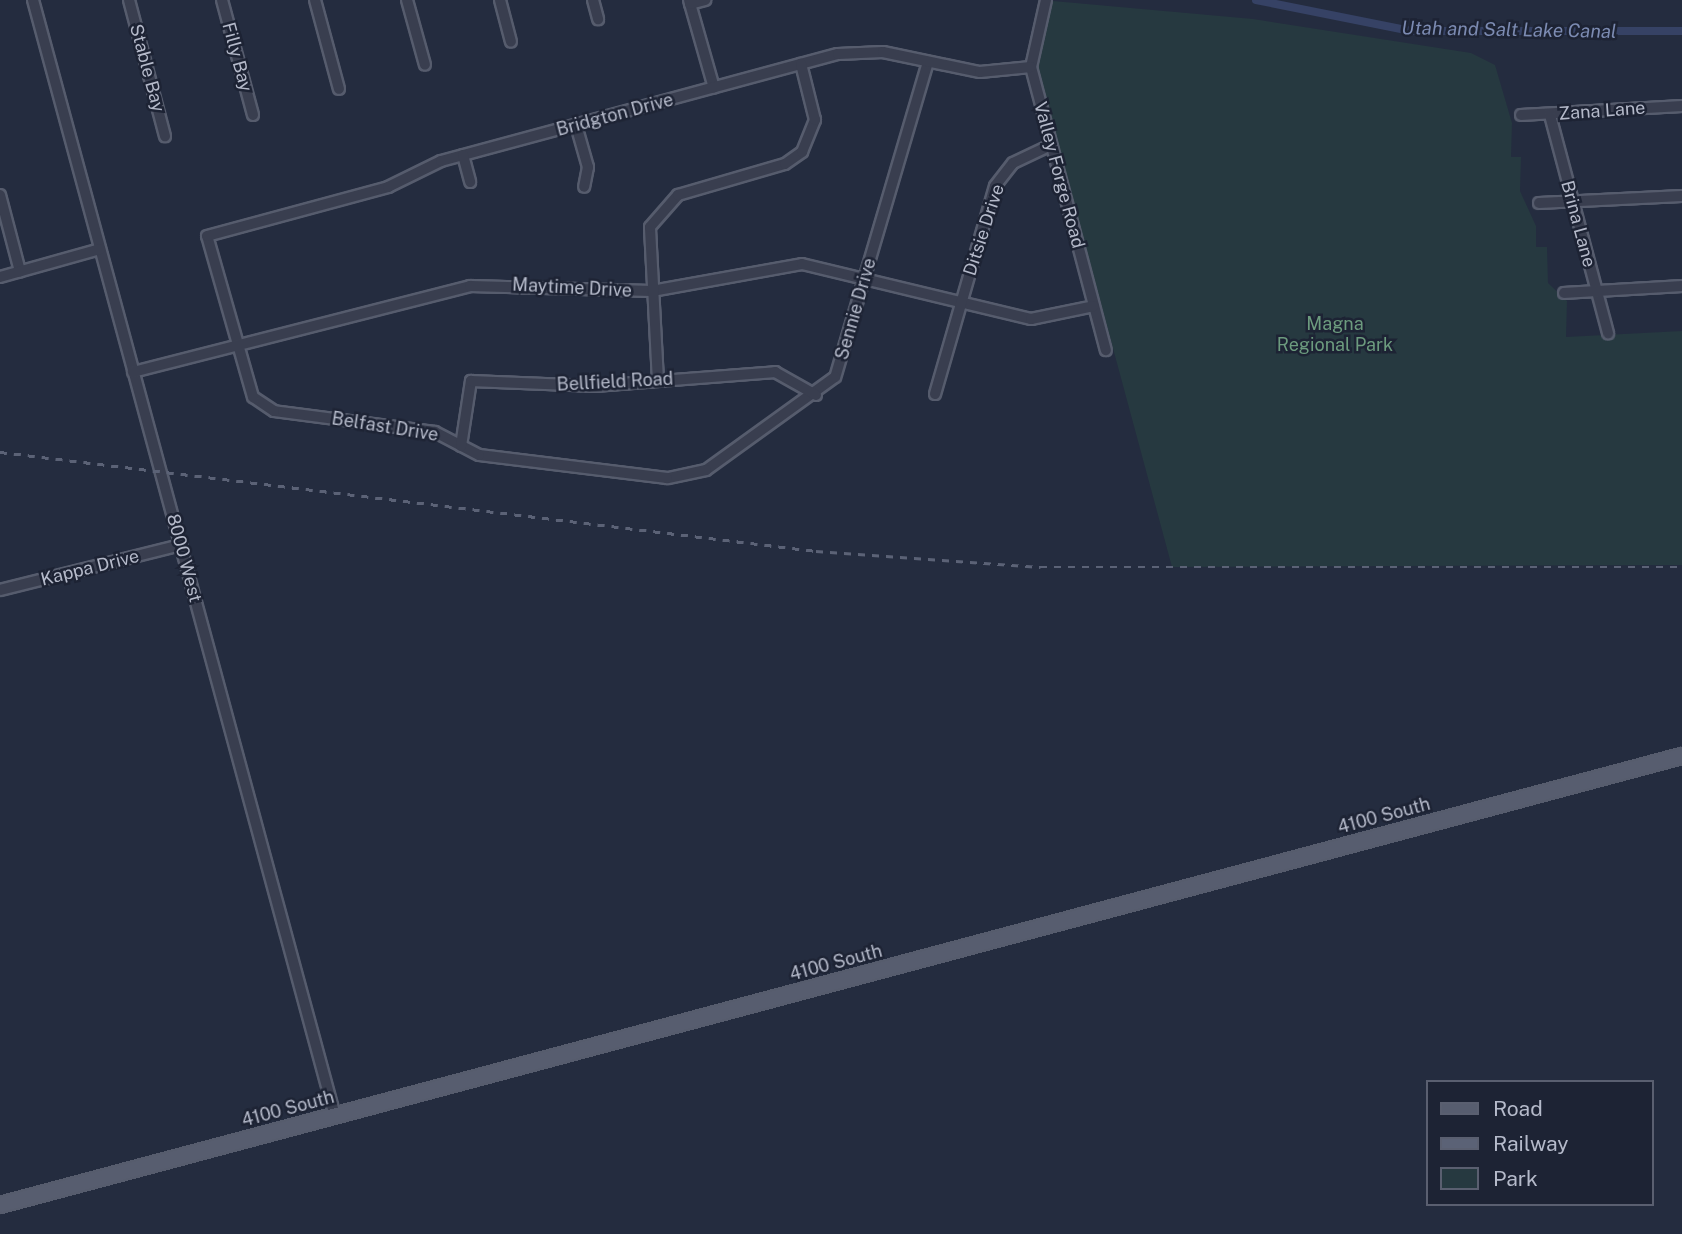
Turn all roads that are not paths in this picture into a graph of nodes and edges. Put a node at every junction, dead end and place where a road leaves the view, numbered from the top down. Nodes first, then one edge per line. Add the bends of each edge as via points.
1 (33, 0) edge
2 (129, 0) edge
3 (222, 0) edge
4 (314, 0) edge
5 (407, 0) edge
6 (500, 0) edge
7 (593, 0) edge
8 (705, 0) edge
9 (690, 2) edge
10 (1045, 2) edge
11 (598, 19) dead end
12 (511, 42) dead end
13 (928, 62) junction
14 (801, 64) junction
15 (425, 65) dead end
16 (1031, 67) junction
17 (714, 88) junction
18 (339, 89) dead end
19 (1682, 106) edge
20 (253, 115) dead end
21 (1521, 115) dead end
22 (1550, 115) junction
23 (576, 125) junction
24 (166, 136) dead end
25 (1051, 145) junction
26 (463, 155) junction
27 (470, 182) dead end
28 (584, 187) dead end
29 (0, 195) edge
30 (1682, 196) edge
31 (1539, 203) dead end
32 (1572, 203) junction
33 (207, 236) joint
34 (100, 249) junction
35 (20, 271) junction
36 (867, 275) junction
37 (0, 276) edge
38 (1682, 286) edge
39 (652, 291) junction
40 (1596, 292) junction
41 (1564, 293) dead end
42 (961, 302) junction
43 (1094, 306) junction
44 (1608, 333) dead end
45 (236, 344) junction
46 (1106, 350) dead end
47 (133, 372) junction
48 (658, 381) junction
49 (935, 394) dead end
50 (816, 395) junction
51 (461, 446) junction
52 (682, 477) joint
53 (181, 545) junction
54 (0, 590) edge
55 (1682, 756) edge
56 (335, 1116) junction
57 (0, 1205) edge

1 - 34 street, 8000 West
2 - 24 street, Stable Bay
3 - 20 street, Filly Bay
4 - 18 street
5 - 15 street
6 - 12 street
7 - 11 street
8 - 9 street
9 - 17 street
10 - 16 street, Valley Forge Road
13 - 14 street, Bridgton Drive via 861,52
13 - 16 street, Bridgton Drive via 980,72
13 - 36 street, Sennie Drive
14 - 17 street, Bridgton Drive
14 - 39 street via 815,120 802,152 785,164 666,203 650,228
16 - 25 street, Valley Forge Road
17 - 23 street, Bridgton Drive
19 - 22 street, Zana Lane
21 - 22 street, Zana Lane
22 - 32 street, Brina Lane
23 - 26 street, Bridgton Drive
23 - 28 street via 588,167
25 - 42 street, Ditsie Drive via 1013,163 995,186
25 - 43 street, Valley Forge Road
26 - 27 street
26 - 33 street, Bridgton Drive via 388,187
29 - 35 street
30 - 32 street
31 - 32 street
32 - 40 street, Brina Lane
33 - 45 street, Belfast Drive
34 - 35 street
34 - 47 street, 8000 West
35 - 37 street
36 - 39 street, Maytime Drive via 778,266
36 - 42 street, Maytime Drive
36 - 50 street, Sennie Drive via 839,367
38 - 40 street
39 - 45 street, Maytime Drive via 470,286
39 - 48 street
40 - 41 street
40 - 44 street, Brina Lane
42 - 43 street, Maytime Drive via 1031,319
42 - 49 street, Ditsie Drive
43 - 46 street, Valley Forge Road
45 - 47 street, Maytime Drive
45 - 51 street, Belfast Drive via 261,405 435,432
47 - 53 street, 8000 West
48 - 50 street, Bellfield Road via 775,372
48 - 51 street, Bellfield Road via 471,381
50 - 52 street, Sennie Drive via 706,470
51 - 52 street, Belfast Drive via 479,455
53 - 54 street, Kappa Drive
53 - 56 street, 8000 West
55 - 56 main road, 4100 South
56 - 57 main road, 4100 South

